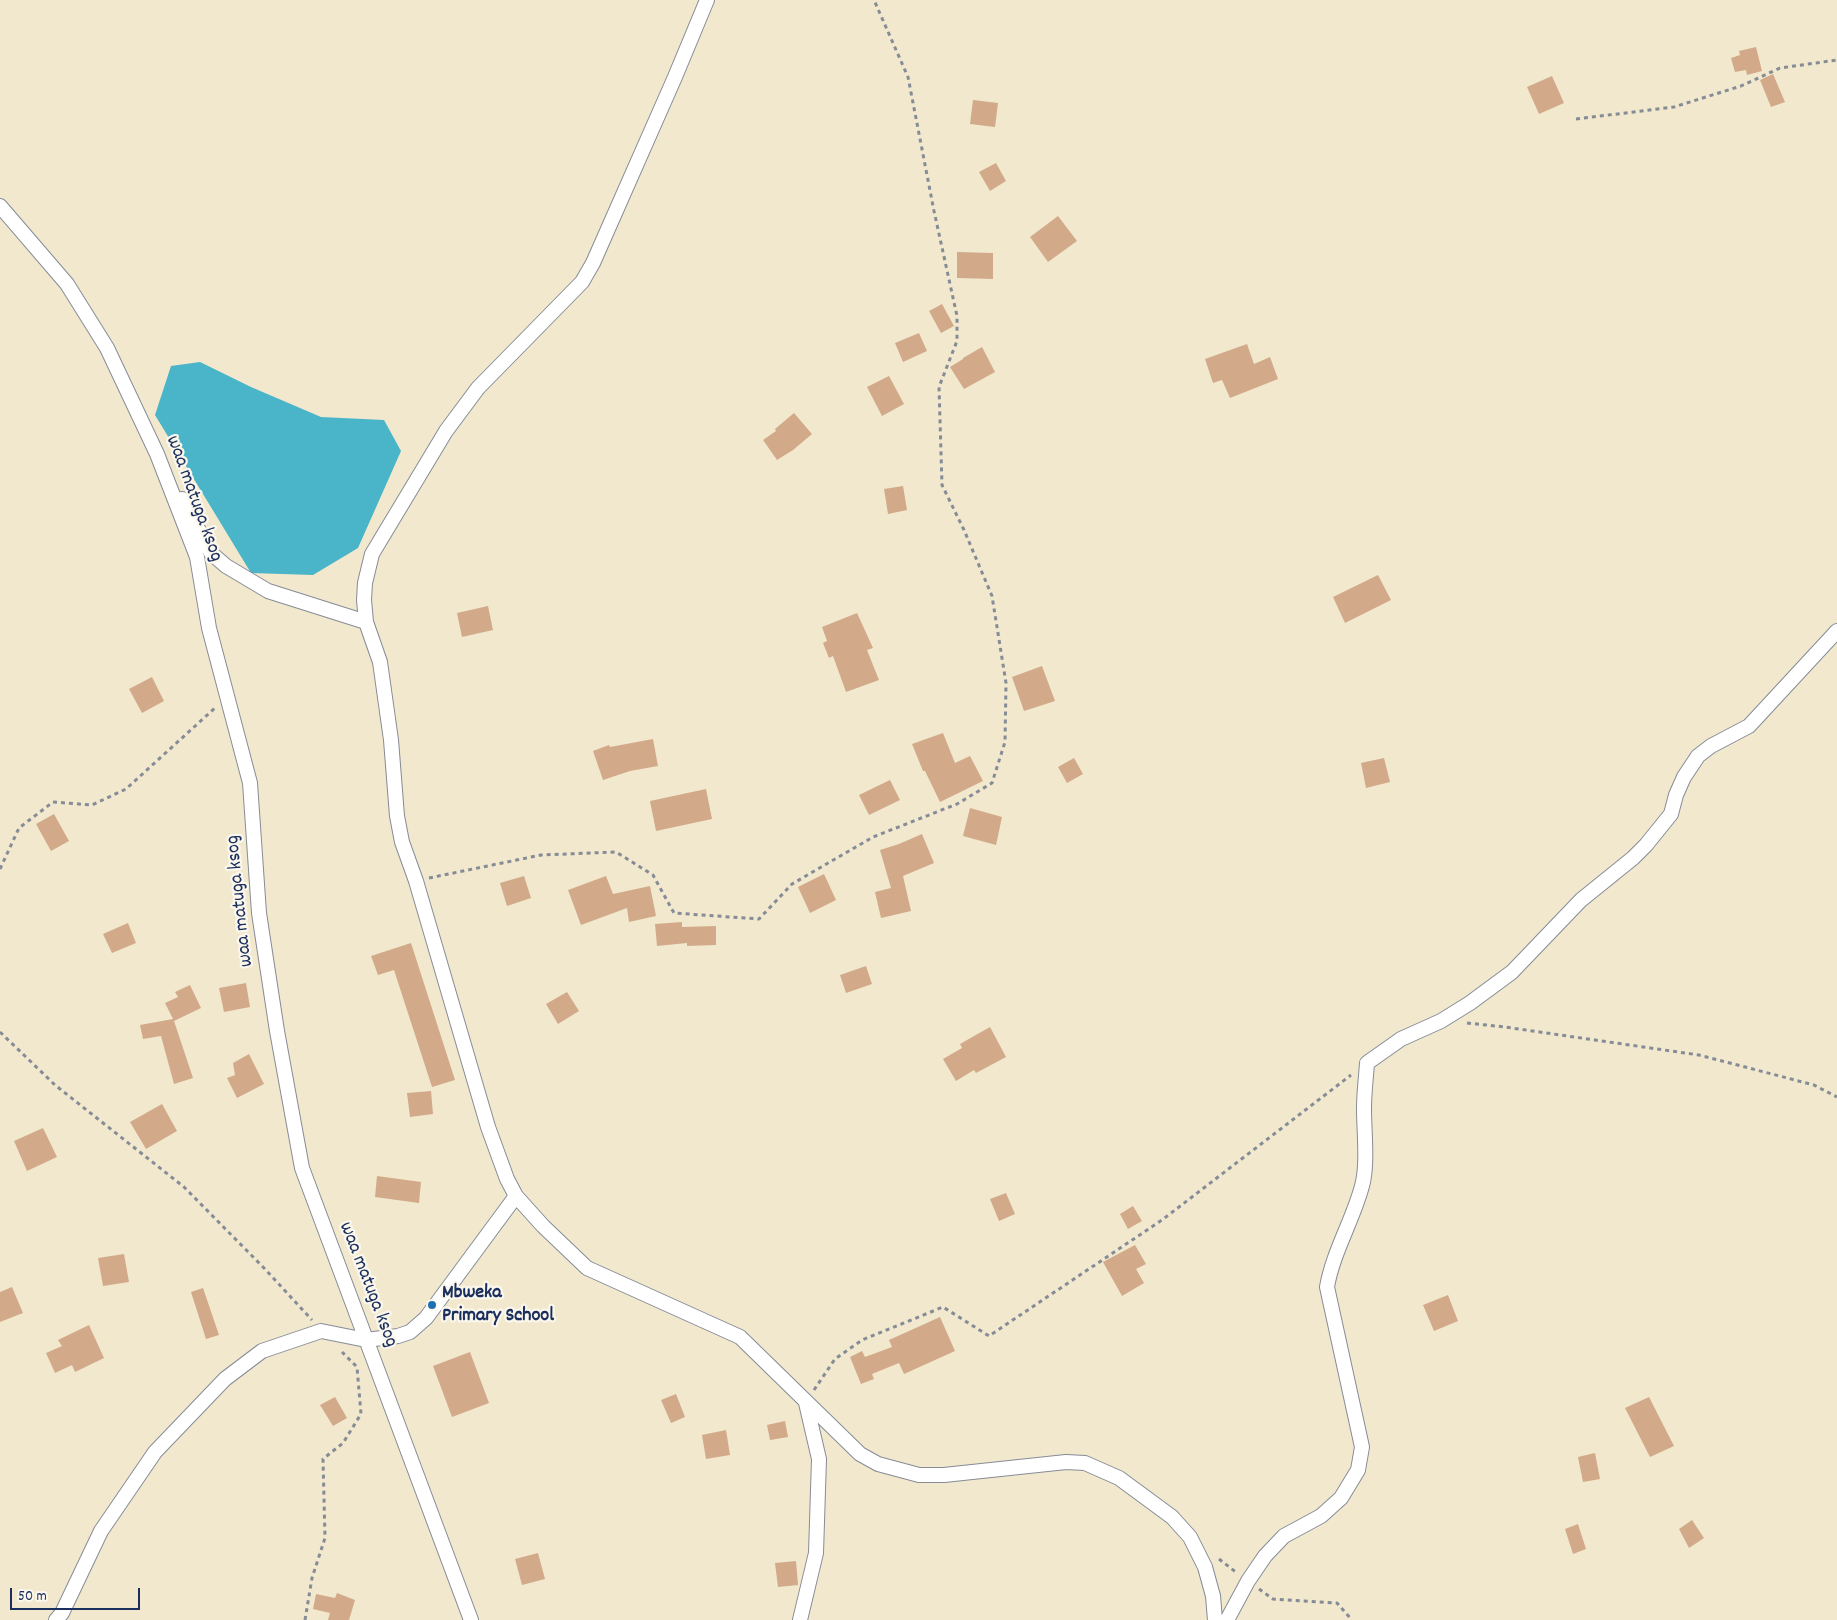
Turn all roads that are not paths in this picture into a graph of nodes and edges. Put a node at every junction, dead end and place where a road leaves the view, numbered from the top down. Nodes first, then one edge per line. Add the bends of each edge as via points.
1 (707, 0) edge
2 (0, 206) edge
3 (157, 454) junction
4 (366, 622) junction
5 (1837, 631) edge
6 (516, 1196) junction
7 (366, 1340) junction
8 (806, 1402) junction
9 (56, 1620) edge
10 (471, 1620) edge
11 (800, 1620) edge
12 (1215, 1620) edge
13 (1228, 1620) edge

1 - 4 street via 582,282 478,388 446,431 372,554 365,582
2 - 3 street, waa matuga ksog via 86,311
3 - 4 street via 211,553 226,566 268,591
3 - 7 street, waa matuga ksog via 196,557 209,628 250,783 259,912 276,1031 302,1168
4 - 6 street via 380,662 402,842 488,1127
5 - 13 street via 1749,726 1698,756 1684,777 1671,814 1633,858 1581,900 1512,972 1470,1004 1401,1039 1368,1062 1364,1093 1363,1184 1331,1267 1327,1287 1362,1447 1358,1470 1341,1498 1321,1516 1284,1536 1265,1556
6 - 7 street via 426,1318 410,1332
6 - 8 street via 542,1226 587,1268 740,1337
7 - 9 street via 322,1331 262,1351 225,1379 155,1452 101,1531
7 - 10 street, waa matuga ksog
8 - 11 street via 820,1459 816,1553
8 - 12 street via 860,1454 878,1464 919,1475 1066,1462 1085,1463 1118,1478 1172,1517 1190,1537 1206,1567

